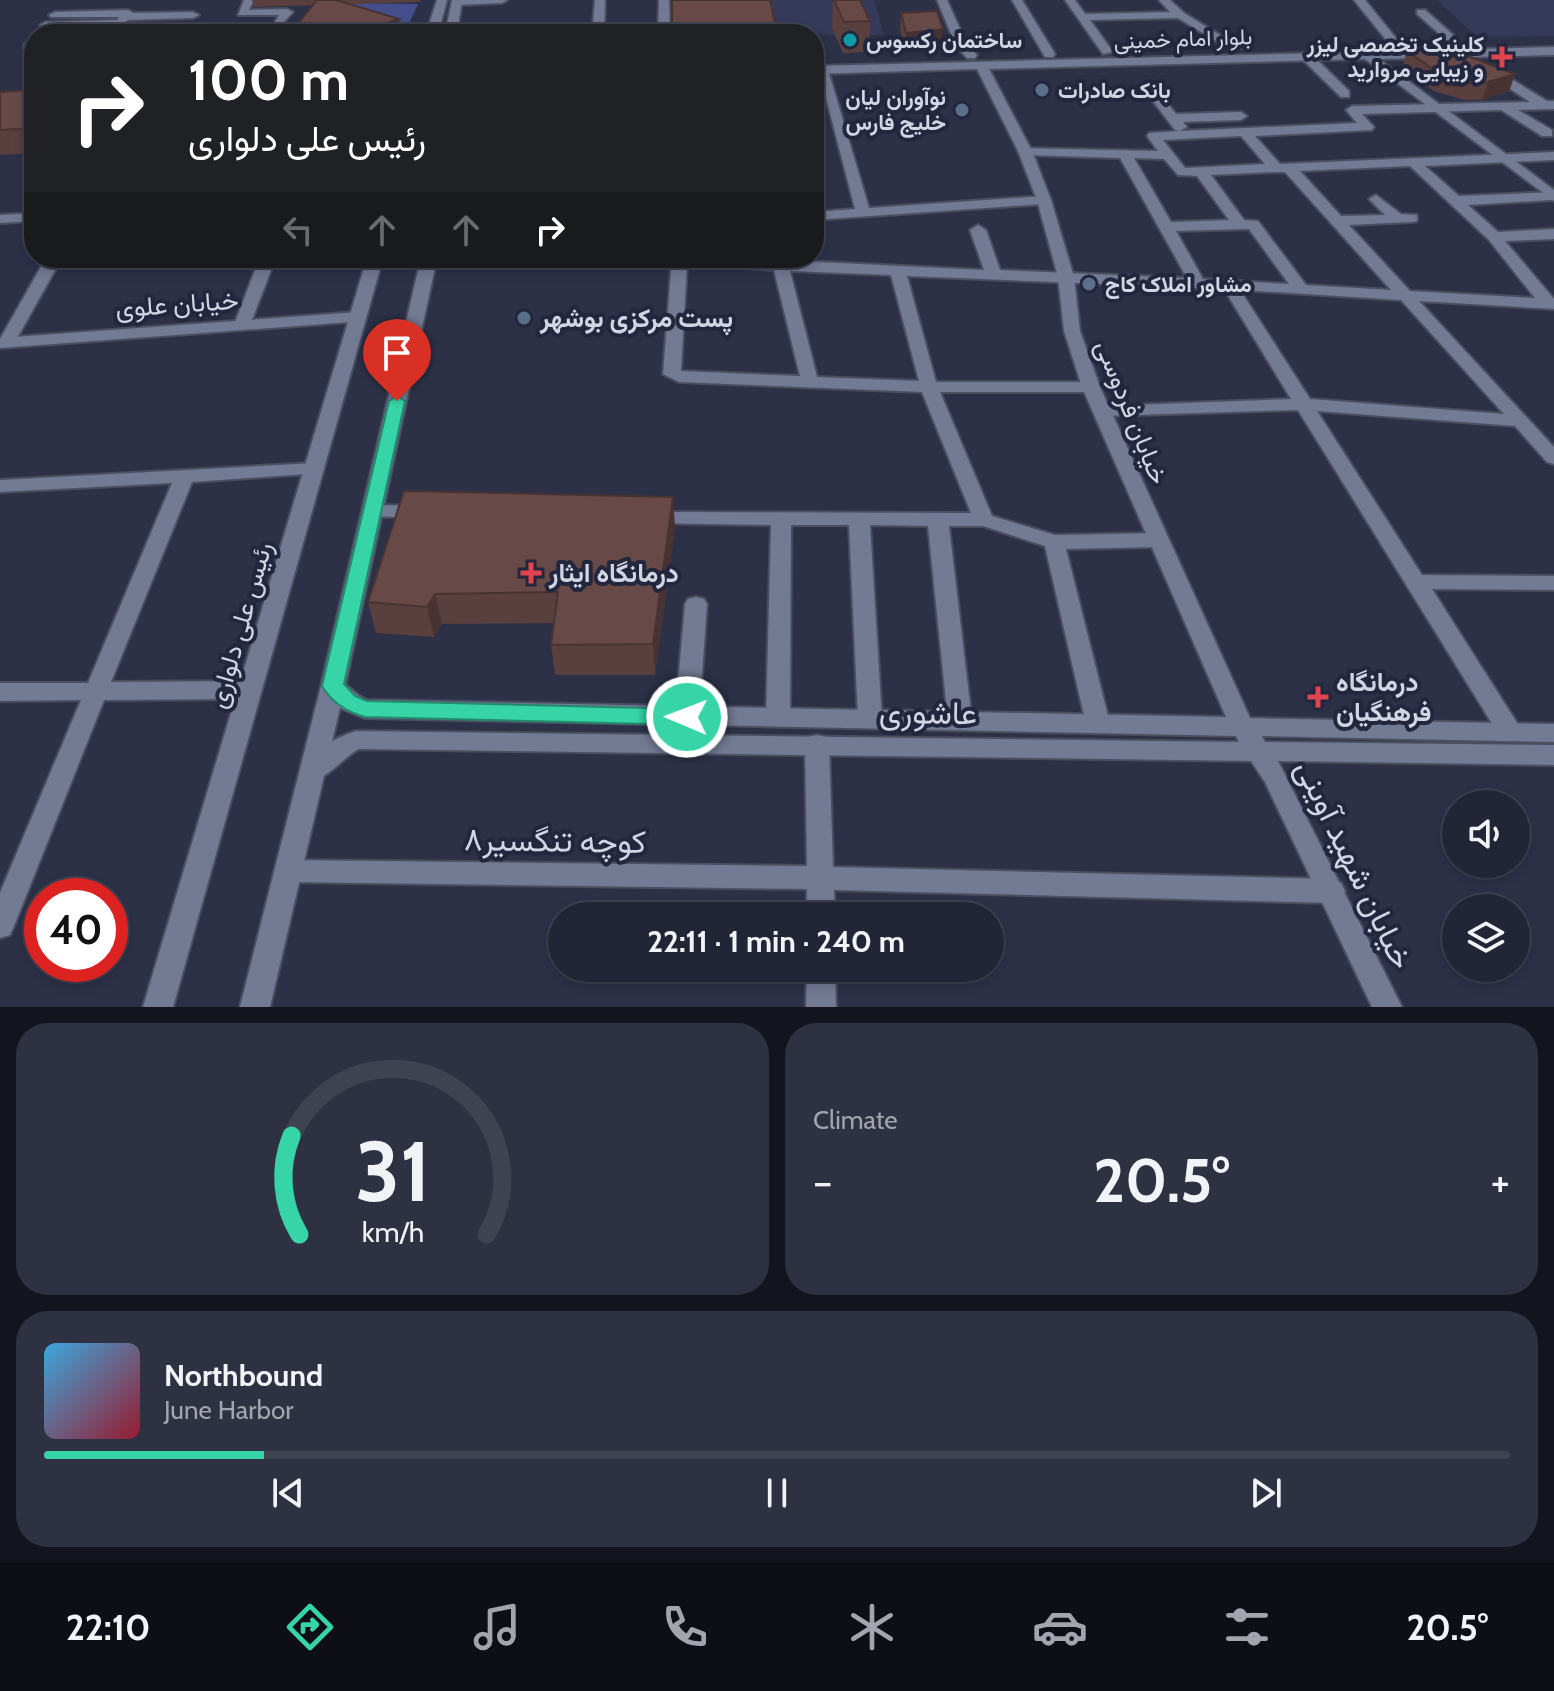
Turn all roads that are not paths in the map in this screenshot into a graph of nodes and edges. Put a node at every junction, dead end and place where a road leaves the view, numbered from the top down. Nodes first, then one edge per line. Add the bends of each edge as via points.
1 (69, 0) edge
2 (249, 0) edge
3 (442, 0) edge
4 (502, 0) edge
5 (600, 0) edge
6 (664, 0) edge
7 (942, 0) edge
8 (952, 0) edge
9 (1017, 0) edge
10 (1070, 0) edge
11 (1164, 0) edge
12 (1359, 0) edge
13 (457, 1) edge
14 (1421, 12) dead end
15 (55, 15) junction
16 (193, 15) dead end
17 (1180, 15) junction
18 (125, 17) junction
19 (1081, 17) junction
20 (281, 22) dead end
21 (47, 24) edge
22 (109, 24) edge
23 (435, 24) edge
24 (453, 24) edge
25 (599, 24) edge
26 (664, 24) edge
27 (1554, 42) edge
28 (1395, 44) junction
29 (1459, 47) junction
30 (1235, 48) junction
31 (1554, 51) edge
32 (1107, 52) junction
33 (972, 53) junction
34 (1049, 54) junction
35 (1365, 54) junction
36 (1306, 56) junction
37 (824, 65) edge
38 (824, 88) edge
39 (1152, 92) dead end
40 (1345, 94) dead end
41 (1549, 105) edge
42 (1503, 106) junction
43 (1438, 108) junction
44 (1241, 116) dead end
45 (1173, 118) junction
46 (1244, 132) junction
47 (1547, 133) dead end
48 (1185, 134) junction
49 (1025, 151) junction
50 (1125, 154) junction
51 (1169, 155) junction
52 (1554, 156) edge
53 (1506, 158) junction
54 (1412, 161) junction
55 (1284, 169) junction
56 (1201, 171) junction
57 (1553, 197) edge
58 (1376, 199) dead end
59 (1044, 200) junction
60 (1454, 201) junction
61 (863, 211) junction
62 (824, 215) edge
63 (24, 218) edge
64 (0, 219) edge
65 (1338, 221) junction
66 (1239, 224) junction
67 (1166, 227) junction
68 (978, 230) dead end
69 (1554, 234) edge
70 (1494, 237) junction
71 (824, 267) edge
72 (48, 268) edge
73 (264, 268) edge
74 (372, 268) edge
75 (427, 268) edge
76 (679, 268) edge
77 (781, 268) edge
78 (897, 270) junction
79 (993, 274) junction
80 (1066, 277) junction
81 (1198, 283) junction
82 (1229, 285) junction
83 (1301, 289) junction
84 (1408, 295) junction
85 (1551, 304) edge
86 (358, 317) junction
87 (242, 325) junction
88 (3, 343) edge
89 (810, 383) junction
90 (929, 387) junction
91 (1091, 387) junction
92 (1303, 404) junction
93 (1102, 411) junction
94 (1520, 421) junction
95 (1554, 458) edge
96 (314, 469) junction
97 (184, 477) junction
98 (3, 491) edge
99 (373, 511) junction
100 (442, 513) edge
101 (627, 517) edge
102 (781, 520) junction
103 (859, 520) junction
104 (984, 520) junction
105 (938, 521) junction
106 (1157, 540) junction
107 (1054, 542) junction
108 (1415, 582) junction
109 (1550, 583) edge
110 (696, 604) dead end
111 (333, 686) junction
112 (250, 690) junction
113 (96, 691) junction
114 (0, 692) edge
115 (687, 717) junction
116 (778, 718) junction
117 (870, 719) junction
118 (960, 721) junction
119 (1098, 724) junction
120 (1242, 726) junction
121 (1510, 732) junction
122 (817, 744) junction
123 (1260, 752) junction
124 (1552, 752) edge
125 (312, 772) junction
126 (289, 871) junction
127 (821, 878) junction
128 (1331, 891) junction
129 (821, 902) edge
130 (0, 926) edge
131 (821, 982) edge
132 (158, 1007) edge
133 (255, 1007) edge
134 (821, 1007) edge
135 (1387, 1007) edge

1 - 15 street
2 - 20 street via 242,13 287,12
3 - 23 street
4 - 13 street
5 - 25 street
6 - 26 street
7 - 33 street
8 - 33 street
9 - 34 street
10 - 19 street
11 - 17 street
12 - 28 street
13 - 24 street
14 - 29 street
15 - 18 street via 128,13
15 - 21 street
16 - 18 street
17 - 19 street
17 - 30 street
18 - 22 street
19 - 32 street
27 - 29 street, بلوار امام خمینی
28 - 29 street, بلوار امام خمینی
28 - 30 street, بلوار امام خمینی
29 - 31 street, بلوار امام خمینی
29 - 35 street, بلوار امام خمینی
29 - 41 street
30 - 32 street, بلوار امام خمینی
32 - 34 street, بلوار امام خمینی
33 - 34 street, بلوار امام خمینی
33 - 36 street, بلوار امام خمینی
33 - 37 street, بلوار امام خمینی
33 - 49 street, خیابان فردوسی
35 - 36 street, بلوار امام خمینی
35 - 43 street
36 - 40 street
38 - 61 street
39 - 45 street
41 - 42 street
42 - 43 street
42 - 47 street
43 - 46 street via 1352,110 1367,127
43 - 53 street
44 - 45 street
45 - 48 street
46 - 48 street
46 - 55 street
48 - 51 street via 1154,135
49 - 50 street
49 - 59 street, خیابان فردوسی
50 - 51 street
50 - 67 street
51 - 56 street via 1179,170
52 - 53 street
53 - 54 street
53 - 57 street
54 - 55 street
54 - 60 street
55 - 56 street
55 - 65 street
56 - 66 street
57 - 60 street
58 - 65 street via 1404,218
59 - 61 street
59 - 80 street, خیابان فردوسی
60 - 70 street
61 - 62 street
63 - 64 street
65 - 84 street
66 - 67 street
66 - 83 street via 1255,224
67 - 81 street
68 - 79 street
69 - 70 street
70 - 85 street
71 - 78 street
72 - 88 street
73 - 87 street
74 - 86 street, رئیس علی دلواری
75 - 99 street
76 - 89 street via 672,374
77 - 89 street
78 - 79 street
78 - 90 street
79 - 80 street
80 - 81 street
80 - 91 street, خیابان فردوسی via 1072,331
81 - 82 street
82 - 83 street
82 - 92 street
83 - 84 street
84 - 85 street
84 - 94 street
86 - 87 street, خیابان علوی
86 - 96 street, رئیس علی دلواری
87 - 88 street, خیابان علوی
89 - 90 street
90 - 91 street
90 - 104 street
91 - 93 street, خیابان فردوسی
92 - 93 street
92 - 94 street
92 - 108 street
93 - 106 street, خیابان فردوسی
94 - 95 street
96 - 97 street
96 - 112 street, رئیس علی دلواری
97 - 98 street
97 - 113 street
99 - 100 street
99 - 111 street
101 - 102 street
102 - 103 street
102 - 116 street
103 - 105 street
103 - 117 street
104 - 105 street
104 - 107 street
105 - 118 street
106 - 107 street
106 - 120 street, خیابان فردوسی
107 - 119 street
108 - 109 street
108 - 121 street
110 - 115 street
111 - 115 street, عاشوری via 348,702 365,709
111 - 125 street
112 - 113 street
112 - 132 street, رئیس علی دلواری
113 - 114 street
113 - 130 street
115 - 116 street, عاشوری
116 - 117 street, عاشوری
117 - 118 street, عاشوری
118 - 119 street, عاشوری
119 - 120 street, عاشوری
120 - 121 street, عاشوری
120 - 123 street, خیابان شهید آوینی
121 - 124 street, عاشوری
122 - 123 street, عاشوری
122 - 125 street, عاشوری via 356,740 335,750
122 - 127 street
123 - 124 street, عاشوری
123 - 128 street, خیابان شهید آوینی
125 - 126 street
126 - 127 street, کوچه تنگسیر۸
126 - 133 street
127 - 128 street, کوچه تنگسیر۸
127 - 129 street
128 - 135 street, خیابان شهید آوینی
131 - 134 street

